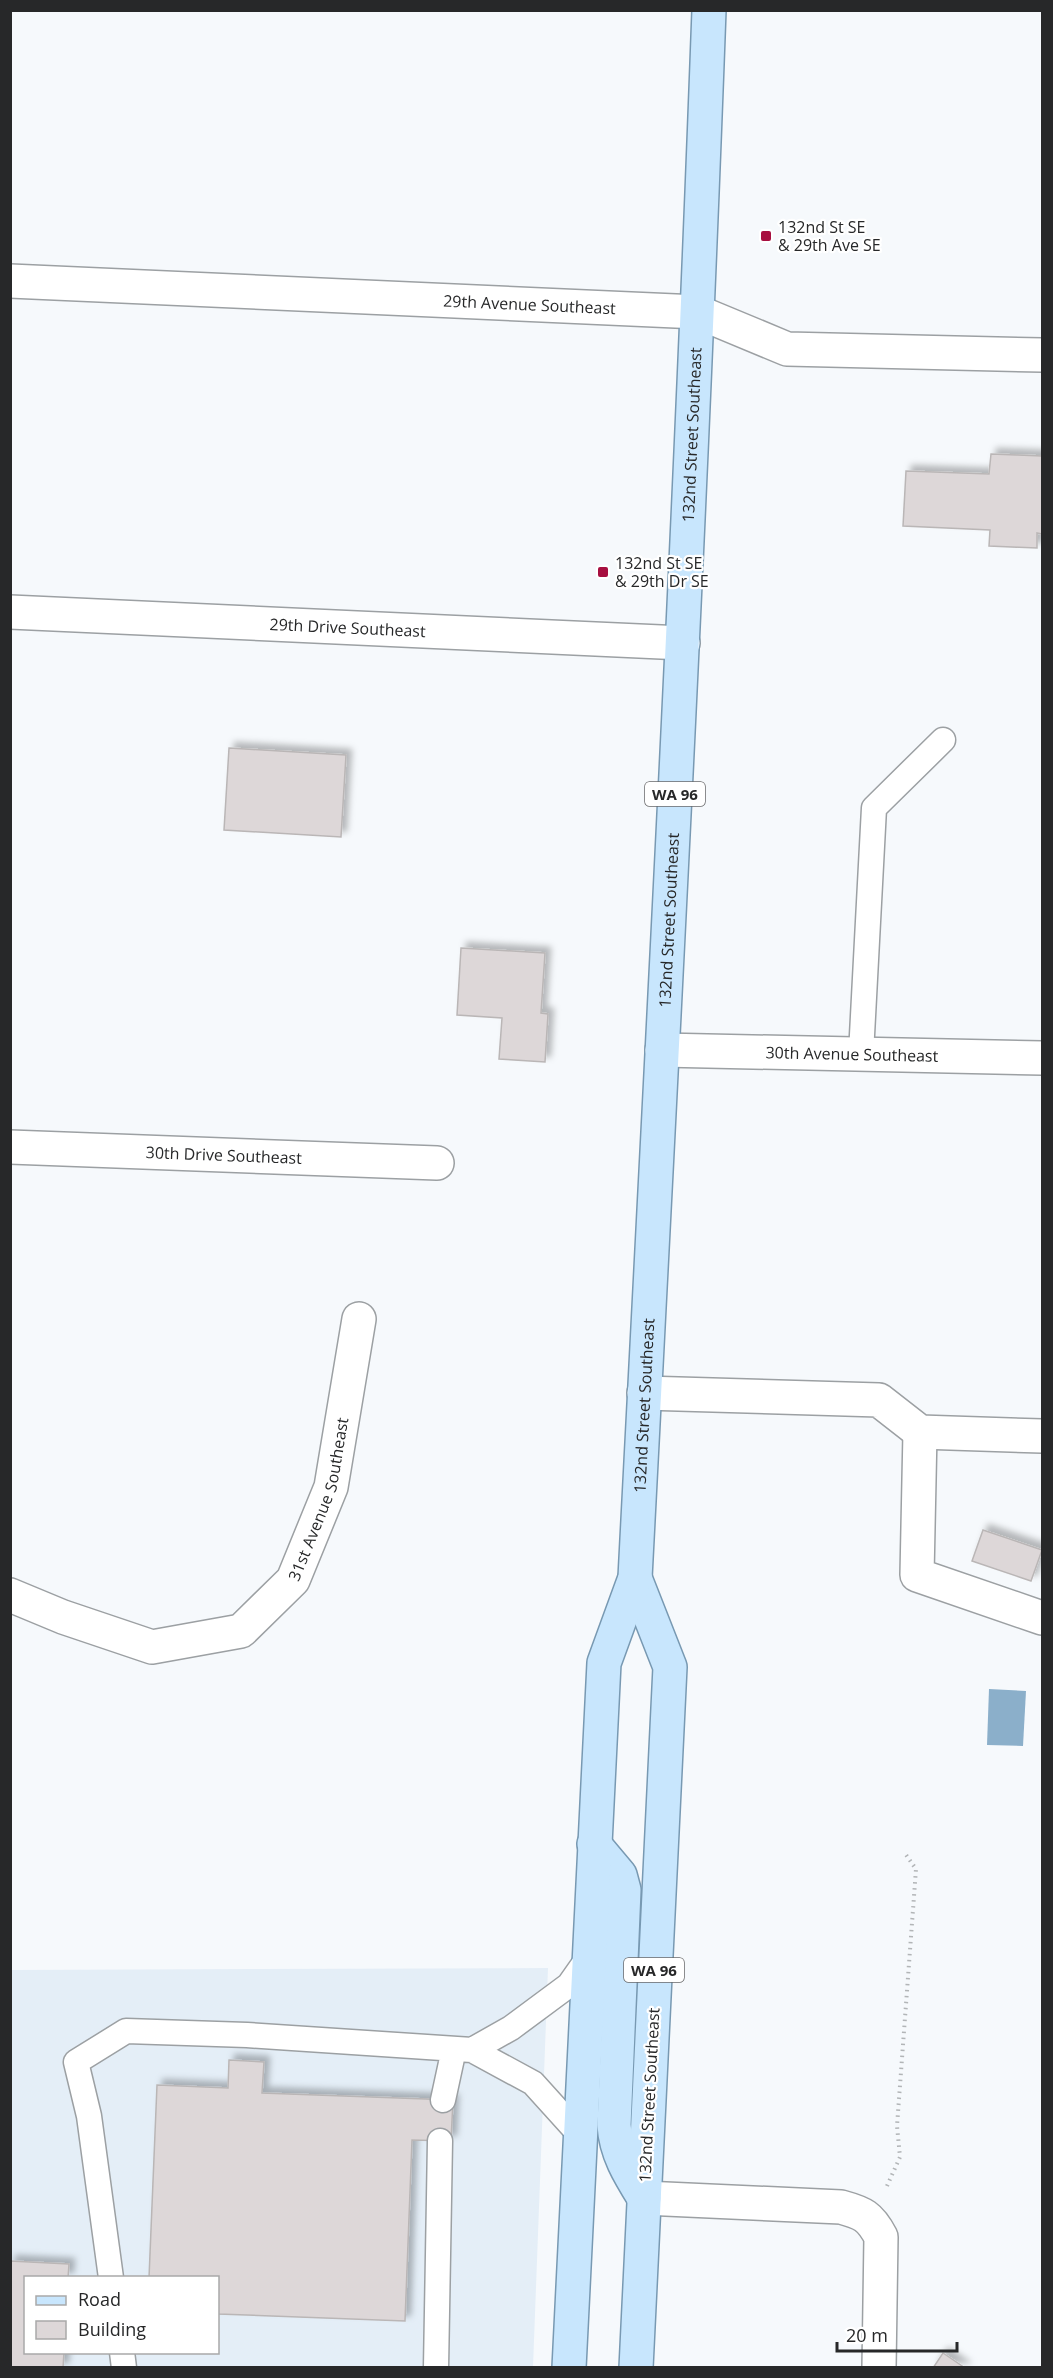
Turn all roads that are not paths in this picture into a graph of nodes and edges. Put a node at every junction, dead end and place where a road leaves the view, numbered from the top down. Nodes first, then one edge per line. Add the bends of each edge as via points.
1 (709, 10) edge
2 (10, 281) edge
3 (698, 312) junction
4 (1042, 355) edge
5 (10, 612) edge
6 (683, 644) junction
7 (943, 740) dead end
8 (662, 1050) junction
9 (861, 1054) junction
10 (1042, 1058) edge
11 (10, 1147) edge
12 (437, 1163) dead end
13 (359, 1319) dead end
14 (644, 1393) junction
15 (920, 1432) junction
16 (1042, 1436) edge
17 (635, 1578) junction
18 (10, 1595) edge
19 (1042, 1618) edge
20 (594, 1845) junction
21 (588, 1958) junction
22 (463, 2049) junction
23 (443, 2100) dead end
24 (580, 2135) junction
25 (440, 2141) dead end
26 (644, 2198) junction
27 (111, 2276) edge
28 (436, 2367) edge
29 (569, 2367) edge
30 (636, 2367) edge
31 (879, 2367) edge

1 - 3 main road, 132nd Street Southeast / WA 96
2 - 3 street, 29th Avenue Southeast
3 - 4 street, 29th Avenue Southeast via 787,349
3 - 6 main road, 132nd Street Southeast / WA 96
5 - 6 street, 29th Drive Southeast
6 - 8 main road, 132nd Street Southeast / WA 96
7 - 9 lane via 873,808
8 - 9 street, 30th Avenue Southeast
8 - 14 main road, 132nd Street Southeast / WA 96
9 - 10 street, 30th Avenue Southeast
11 - 12 street, 30th Drive Southeast
13 - 18 street, 31st Avenue Southeast via 331,1487 293,1580 241,1631 152,1647
14 - 15 street via 879,1400
14 - 17 main road, 132nd Street Southeast / WA 96
15 - 16 street
15 - 19 street via 917,1575
17 - 20 main road, 132nd Street Southeast / WA 96 via 604,1663
17 - 26 main road, 132nd Street Southeast / WA 96 via 670,1667
20 - 21 main road, 132nd Street Southeast / WA 96
20 - 26 main road via 620,1875 624,1890 614,2125 624,2164
21 - 22 lane via 569,1985 511,2028
21 - 24 main road, 132nd Street Southeast / WA 96
22 - 23 lane
22 - 24 lane via 533,2083
22 - 27 lane via 126,2031 76,2062 89,2116
24 - 29 main road, 132nd Street Southeast / WA 96
25 - 28 lane
26 - 30 main road, 132nd Street Southeast / WA 96
26 - 31 street via 841,2206 872,2220 881,2237

